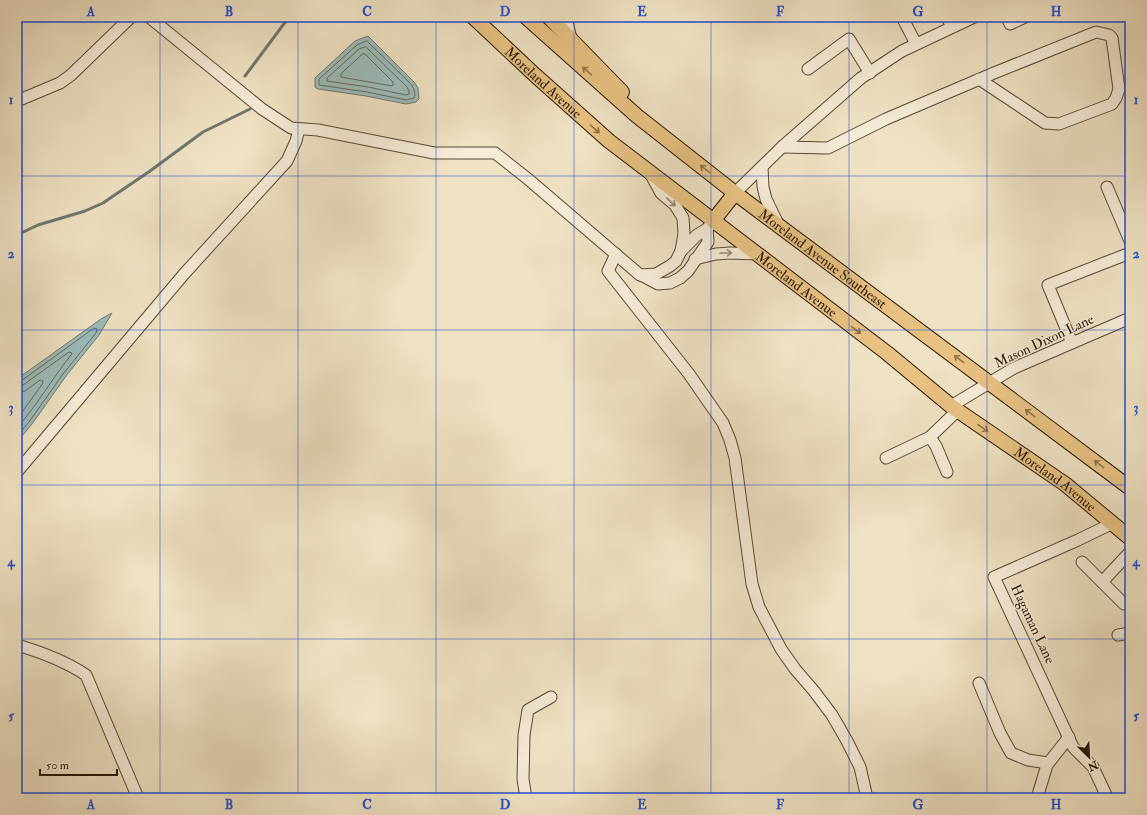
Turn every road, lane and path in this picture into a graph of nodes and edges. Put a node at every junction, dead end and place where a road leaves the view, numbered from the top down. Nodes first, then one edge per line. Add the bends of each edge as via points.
1 (131, 17) edge
2 (149, 17) edge
3 (473, 17) edge
4 (526, 17) edge
5 (549, 17) edge
6 (566, 17) edge
7 (902, 17) edge
8 (974, 17) edge
9 (1007, 17) edge
10 (1025, 17) edge
11 (950, 22) edge
12 (571, 39) junction
13 (916, 44) junction
14 (808, 69) dead end
15 (870, 72) junction
16 (979, 80) junction
17 (17, 101) edge
18 (637, 116) junction
19 (299, 129) junction
20 (782, 147) junction
21 (762, 167) junction
22 (648, 171) junction
23 (1107, 187) dead end
24 (735, 193) junction
25 (710, 225) junction
26 (778, 225) junction
27 (1130, 241) edge
28 (1130, 253) edge
29 (616, 254) junction
30 (757, 254) junction
31 (678, 256) junction
32 (695, 259) junction
33 (640, 275) junction
34 (1130, 318) edge
35 (1072, 343) junction
36 (990, 382) junction
37 (954, 408) junction
38 (930, 437) junction
39 (886, 458) dead end
40 (17, 472) edge
41 (947, 472) dead end
42 (1130, 488) edge
43 (1113, 523) junction
44 (1130, 538) edge
45 (1130, 552) edge
46 (1082, 562) dead end
47 (1102, 582) junction
48 (1124, 604) dead end
49 (1130, 633) edge
50 (1118, 635) dead end
51 (17, 645) edge
52 (979, 683) dead end
53 (551, 697) dead end
54 (1069, 737) junction
55 (1048, 763) junction
56 (138, 798) edge
57 (526, 798) edge
58 (868, 798) edge
59 (1037, 798) edge
60 (1106, 798) edge

1 - 17 street via 66,79
2 - 19 street via 262,109 291,128
3 -> 22 main road, Moreland Avenue via 609,141
18 -> 4 main road, Moreland Avenue Southeast
5 - 12 main road
6 - 12 street
7 - 13 street
8 - 11 street
9 - 10 street via 1010,24
11 - 13 street
12 - 18 main road via 622,91
13 - 15 street
14 - 15 street via 849,39
15 - 20 street
16 - 16 street via 1096,32 1112,38 1119,89 1112,104 1052,124 1045,123
16 - 20 street via 886,119 828,148
24 -> 18 main road, Moreland Avenue Southeast
19 - 29 street via 318,130 434,153 495,153
19 - 40 street via 287,161 184,274
20 - 21 street
21 - 24 street
21 - 26 street via 766,199
22 - 25 main road, Moreland Avenue
22 -> 31 street via 661,194 675,205 684,218 684,234
23 - 27 street
24 - 25 main road
24 - 26 main road, Moreland Avenue Southeast
25 - 30 main road, Moreland Avenue
25 - 31 street
25 - 32 street via 708,242
36 -> 26 main road, Moreland Avenue Southeast
28 - 35 street via 1048,285
29 - 33 street
29 - 58 street via 608,271 689,374 723,423 735,458 752,584 759,606 794,669 814,691 847,741 860,767
32 -> 30 street via 716,254
30 -> 37 main road, Moreland Avenue via 887,353
31 - 33 street via 670,266 656,274
32 - 33 street via 688,271 670,283 658,284
34 - 35 street, Mason Dixon Lane
35 - 36 street, Mason Dixon Lane via 1014,368
36 - 37 street, Mason Dixon Lane
42 -> 36 main road, Moreland Avenue Southeast
37 - 38 street, Mason Dixon Lane
37 -> 43 main road, Moreland Avenue via 1065,484
38 - 39 street, Mason Dixon Lane
38 - 41 street
43 - 44 main road, Moreland Avenue
43 - 54 street, Hagaman Lane via 994,577
45 - 47 street
46 - 47 street
47 - 48 street
49 - 50 street
51 - 56 street via 72,665 86,675
52 - 55 street via 1011,753 1028,760
53 - 57 street via 528,710 524,735 523,780
54 - 55 street
54 - 60 street, Hagaman Lane via 1073,747 1092,767
55 - 59 street

